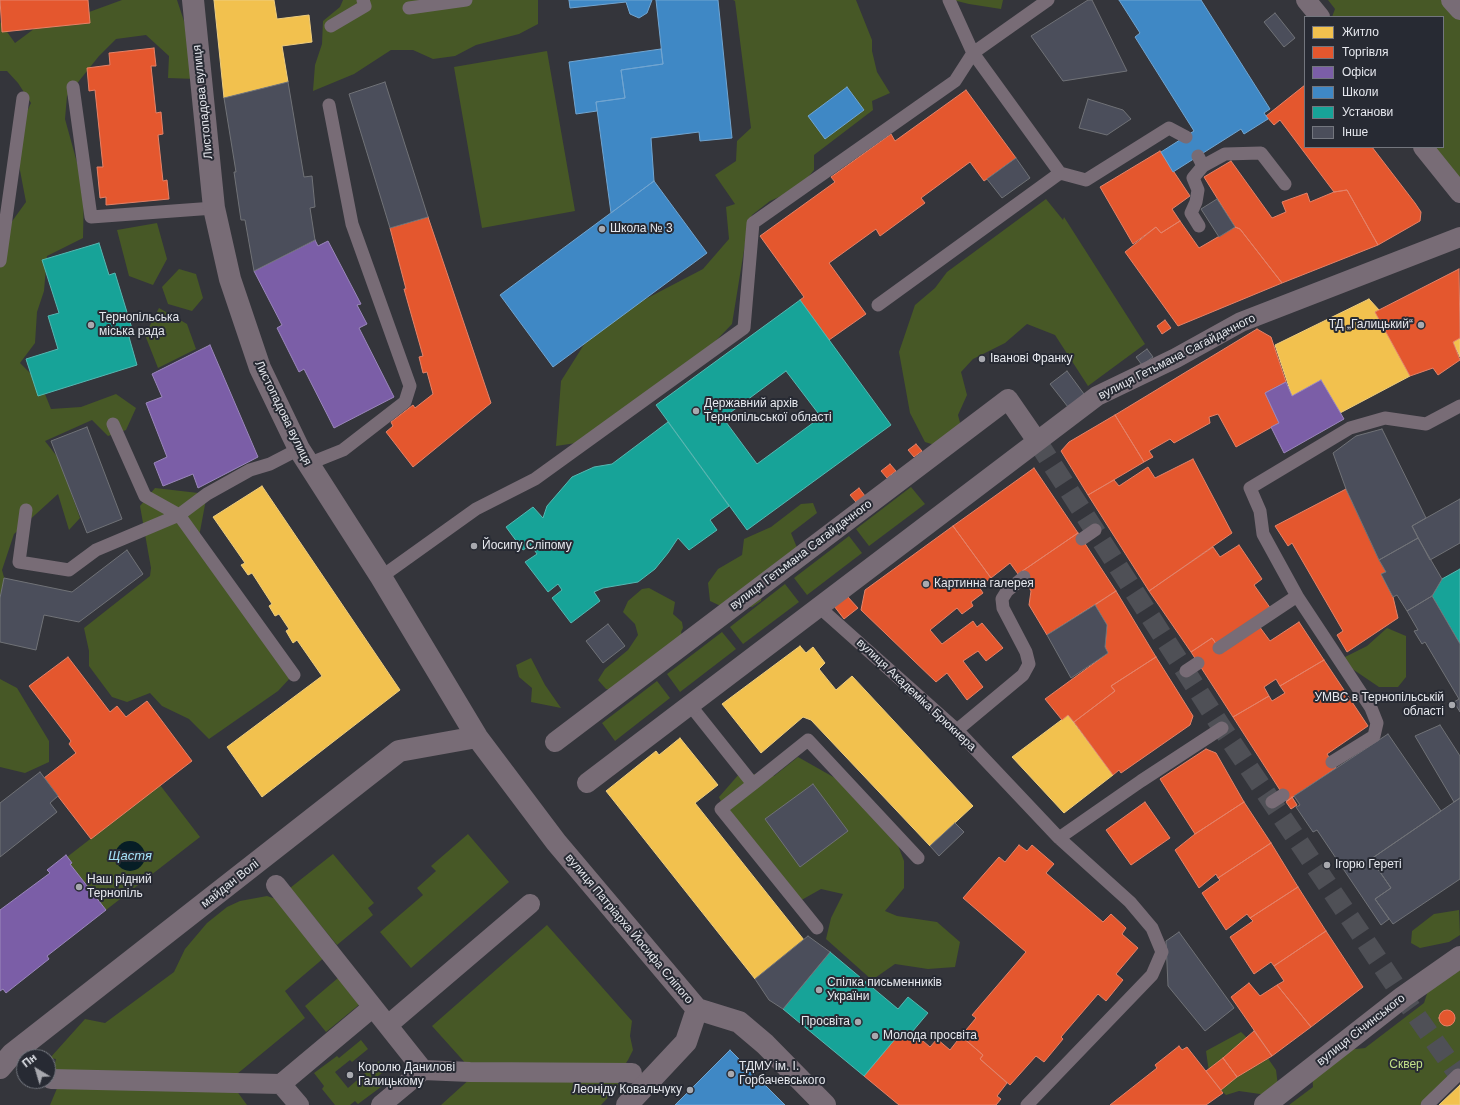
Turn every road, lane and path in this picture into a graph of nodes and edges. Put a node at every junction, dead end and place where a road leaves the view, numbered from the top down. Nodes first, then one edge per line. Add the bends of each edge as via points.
1 (193, 0) edge
2 (363, 0) edge
3 (466, 0) edge
4 (949, 0) edge
5 (1048, 0) edge
6 (1306, 0) edge
7 (1451, 0) edge
8 (409, 8) dead end
9 (1460, 10) edge
10 (1319, 16) edge
11 (331, 26) dead end
12 (974, 53) junction
13 (73, 87) dead end
14 (23, 98) dead end
15 (329, 105) dead end
16 (1186, 137) dead end
17 (1424, 148) edge
18 (1060, 173) junction
19 (1285, 184) dead end
20 (1460, 193) edge
21 (214, 208) junction
22 (1199, 226) dead end
23 (1460, 237) edge
24 (0, 262) edge
25 (878, 305) dead end
26 (1460, 406) edge
27 (113, 424) dead end
28 (1037, 440) junction
29 (304, 457) junction
30 (26, 510) dead end
31 (179, 515) junction
32 (1095, 530) dead end
33 (1082, 539) dead end
34 (381, 577) junction
35 (1024, 578) dead end
36 (1297, 596) junction
37 (819, 607) junction
38 (1219, 648) dead end
39 (1198, 663) dead end
40 (1186, 671) dead end
41 (294, 676) dead end
42 (690, 705) junction
43 (1222, 728) dead end
44 (957, 730) junction
45 (477, 737) junction
46 (555, 742) dead end
47 (1332, 762) dead end
48 (587, 783) dead end
49 (753, 784) junction
50 (1059, 838) junction
51 (918, 858) dead end
52 (276, 885) dead end
53 (530, 904) dead end
54 (817, 928) dead end
55 (1460, 957) edge
56 (373, 1007) junction
57 (697, 1009) junction
58 (388, 1025) junction
59 (0, 1068) edge
60 (423, 1070) junction
61 (632, 1073) dead end
62 (1458, 1075) dead end
63 (56, 1079) edge
64 (281, 1084) junction
65 (299, 1105) edge
66 (381, 1105) edge
67 (627, 1105) edge
68 (825, 1105) edge
69 (1027, 1105) edge
70 (1265, 1105) edge
71 (1427, 1105) edge

1 - 21 street, Листопадова вулиця
2 - 11 lane via 365,6
3 - 8 lane
4 - 12 lane
5 - 12 lane
6 - 10 street
7 - 9 street
12 - 18 lane
12 - 34 lane via 955,80 753,223 744,328 535,478 476,509
13 - 21 lane via 91,217
14 - 24 lane
15 - 29 lane via 352,224 410,386 405,402 343,450
16 - 18 lane via 1169,128 1086,180
17 - 20 street
18 - 25 lane
19 - 22 lane via 1261,153 1225,154 1201,161 1194,178 1198,190 1191,213
21 - 29 street, Листопадова вулиця via 230,279 260,368
23 - 28 street, вулиця Гетьмана Сагайдачного via 1241,322 1176,358 1097,396
26 - 36 lane via 1426,424 1385,418 1350,428 1250,488 1260,511 1263,534
27 - 31 lane via 144,496
28 - 37 street, вулиця Гетьмана Сагайдачного
28 - 46 street, вулиця Гетьмана Сагайдачного via 1008,399
29 - 31 lane via 250,470 213,490
29 - 34 street, Листопадова вулиця
30 - 31 lane via 19,562 69,570 96,550
31 - 41 lane
32 - 33 lane
34 - 45 street, Листопадова вулиця
35 - 44 lane via 1002,598 1003,608 1026,652 1029,664 1022,675
36 - 38 lane
36 - 47 lane via 1371,708 1377,723 1374,736
37 - 42 street, вулиця Гетьмана Сагайдачного
37 - 44 lane, вулиця Академіка Брюкнера
39 - 40 lane
42 - 48 street, вулиця Гетьмана Сагайдачного
42 - 49 lane
43 - 50 lane
44 - 50 lane, вулиця Академіка Брюкнера
45 - 57 street, вулиця Патріарха Йосифа Сліпого via 556,842
45 - 59 street, майдан Волі via 399,751 12,1054
49 - 51 lane via 808,740
49 - 54 lane via 721,809
50 - 69 lane, вулиця Академіка Брюкнера via 1130,902 1152,928 1162,952 1152,975
52 - 56 street
53 - 58 street
55 - 70 street, вулиця Січинського via 1403,997
56 - 58 street
56 - 64 street
57 - 67 street via 686,1042
57 - 68 street, вулиця Патріарха Йосифа Сліпого via 739,1022 765,1044
58 - 60 street
60 - 61 street
60 - 66 street
62 - 71 lane
63 - 64 street
64 - 65 street

